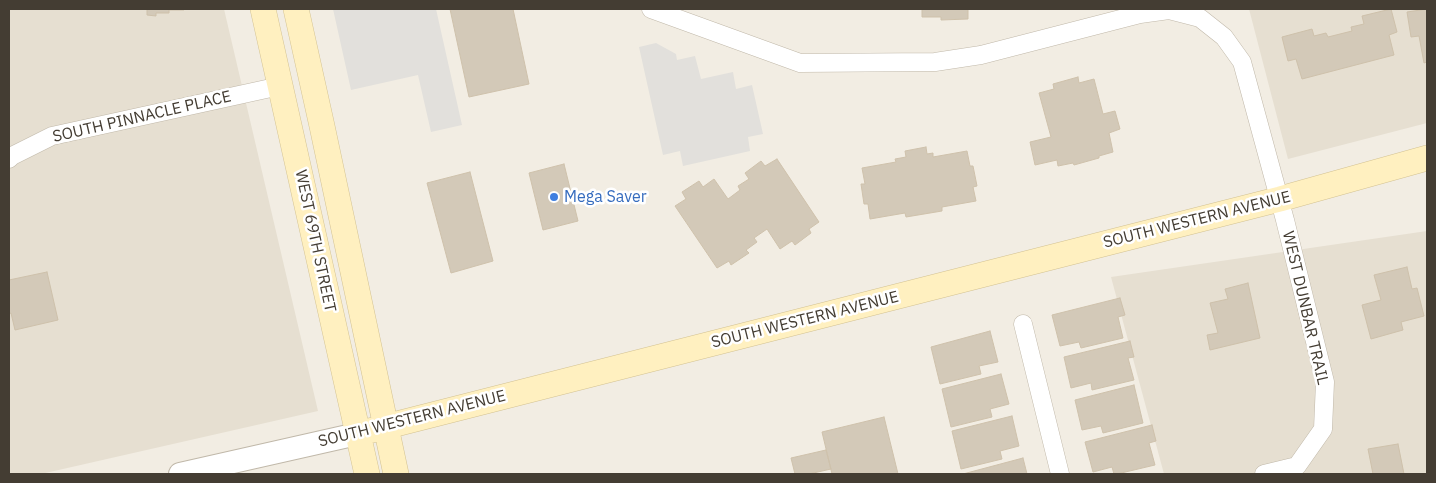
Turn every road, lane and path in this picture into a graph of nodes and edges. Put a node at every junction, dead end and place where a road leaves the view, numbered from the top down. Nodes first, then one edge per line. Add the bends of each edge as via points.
1 (263, 9) edge
2 (296, 9) edge
3 (650, 9) edge
4 (280, 86) junction
5 (1427, 158) edge
6 (9, 159) edge
7 (1280, 199) junction
8 (1023, 324) dead end
9 (385, 426) junction
10 (357, 434) junction
11 (180, 474) edge
12 (366, 474) edge
13 (396, 474) edge
14 (1060, 474) edge
15 (1264, 474) edge

1 - 4 main road, WEST 69TH STREET
2 - 9 main road, WEST 69TH STREET
3 - 7 street, WEST DUNBAR TRAIL via 800,64 935,62 981,55 1140,14 1169,10 1200,18 1224,37 1242,62
4 - 6 street, SOUTH PINNACLE PLACE via 52,136
4 - 10 main road, WEST 69TH STREET
5 - 7 main road, SOUTH WESTERN AVENUE
7 - 9 main road, SOUTH WESTERN AVENUE
7 - 15 street, WEST DUNBAR TRAIL via 1325,382 1322,428 1297,466
8 - 14 street
9 - 10 main road, SOUTH WESTERN AVENUE
9 - 13 main road, WEST 69TH STREET
10 - 11 street, SOUTH WESTERN AVENUE
10 - 12 main road, WEST 69TH STREET

